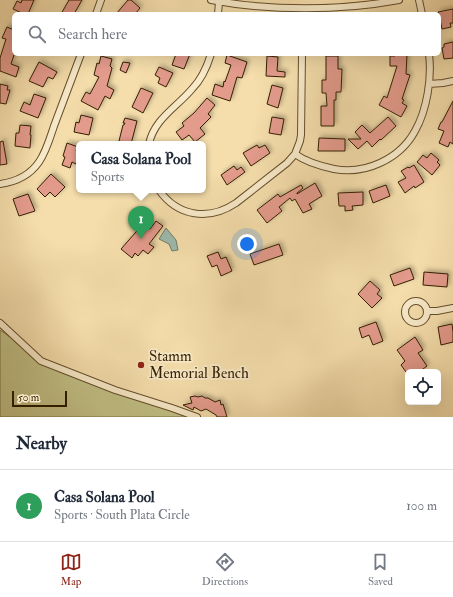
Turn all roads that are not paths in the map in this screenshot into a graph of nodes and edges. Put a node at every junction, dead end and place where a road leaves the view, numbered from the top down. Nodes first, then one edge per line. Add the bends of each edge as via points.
1 (101, 0) edge
2 (211, 0) edge
3 (399, 0) edge
4 (419, 0) edge
5 (220, 2) junction
6 (376, 2) edge
7 (302, 11) edge
8 (97, 12) edge
9 (218, 12) edge
10 (422, 12) edge
11 (80, 56) edge
12 (210, 56) edge
13 (302, 56) edge
14 (429, 56) edge
15 (453, 81) edge
16 (429, 84) junction
17 (150, 141) edge
18 (295, 154) junction
19 (0, 184) edge
20 (161, 193) edge
21 (453, 308) edge
22 (427, 311) dead end
23 (0, 322) edge
24 (197, 417) edge

1 - 8 street
2 - 5 street
3 - 6 street
4 - 10 street
5 - 7 street
5 - 9 street
6 - 7 street
11 - 19 street via 39,162 20,178
12 - 17 street via 199,82 161,120
13 - 18 street via 301,135
14 - 16 street
15 - 16 street
16 - 18 street via 422,116 415,132 398,152 379,164 358,170 338,170 319,166
18 - 20 street via 236,203 214,213 198,214 181,209 174,206
21 - 22 street
23 - 24 street via 41,361 115,390

